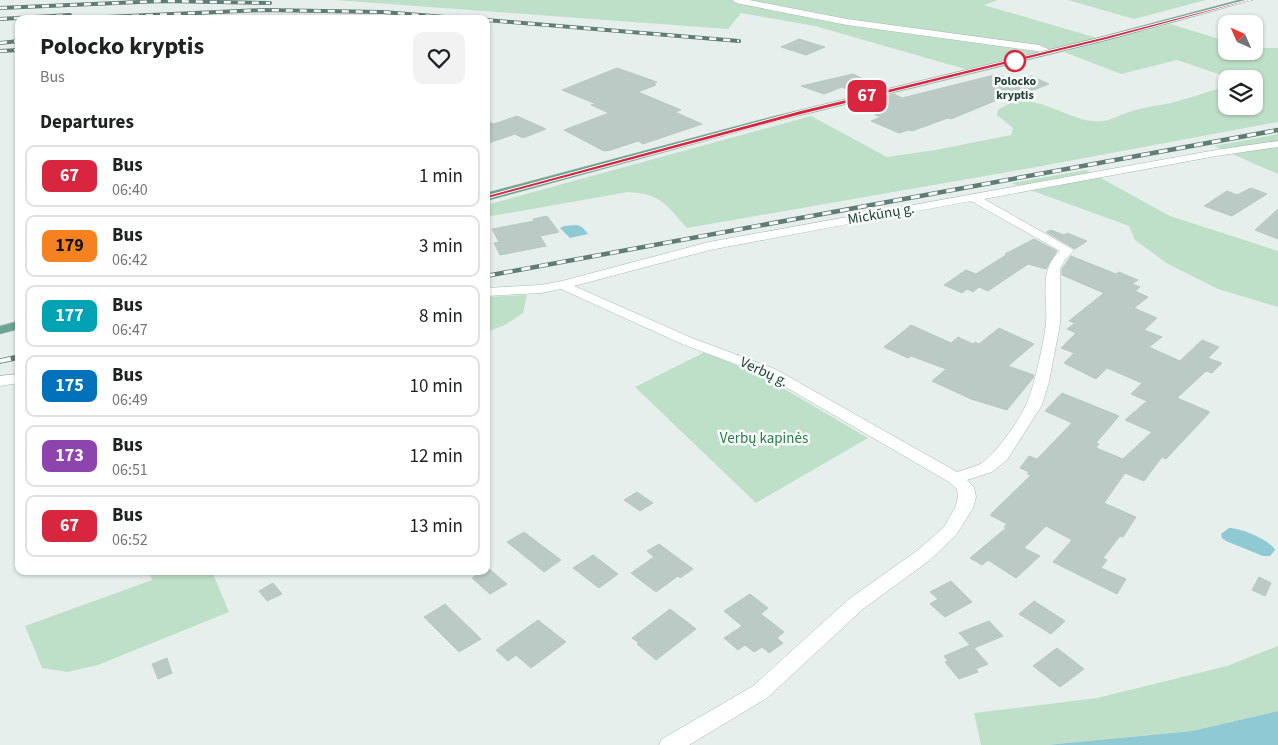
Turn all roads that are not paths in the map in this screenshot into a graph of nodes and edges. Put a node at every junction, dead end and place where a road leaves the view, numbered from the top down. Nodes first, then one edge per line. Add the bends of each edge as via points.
1 (736, 0) edge
2 (1249, 0) edge
3 (1050, 52) junction
4 (1278, 144) edge
5 (490, 196) edge
6 (972, 197) junction
7 (563, 284) junction
8 (490, 292) edge
9 (15, 326) edge
10 (0, 330) edge
11 (15, 379) edge
12 (0, 381) edge
13 (955, 478) junction
14 (670, 745) edge

1 - 3 street via 847,22
2 - 3 main road
3 - 5 main road via 783,117
4 - 6 street, Mickūnų g.
6 - 7 street, Mickūnų g. via 709,246
6 - 13 street via 1068,250 1053,269 1053,324 1034,405 1000,456 986,468
7 - 8 street, Mickūnų g.
7 - 13 street, Verbų g. via 687,341 770,372
9 - 10 main road
11 - 12 street
13 - 14 street via 965,487 964,508 950,530 924,555 856,604 760,692

